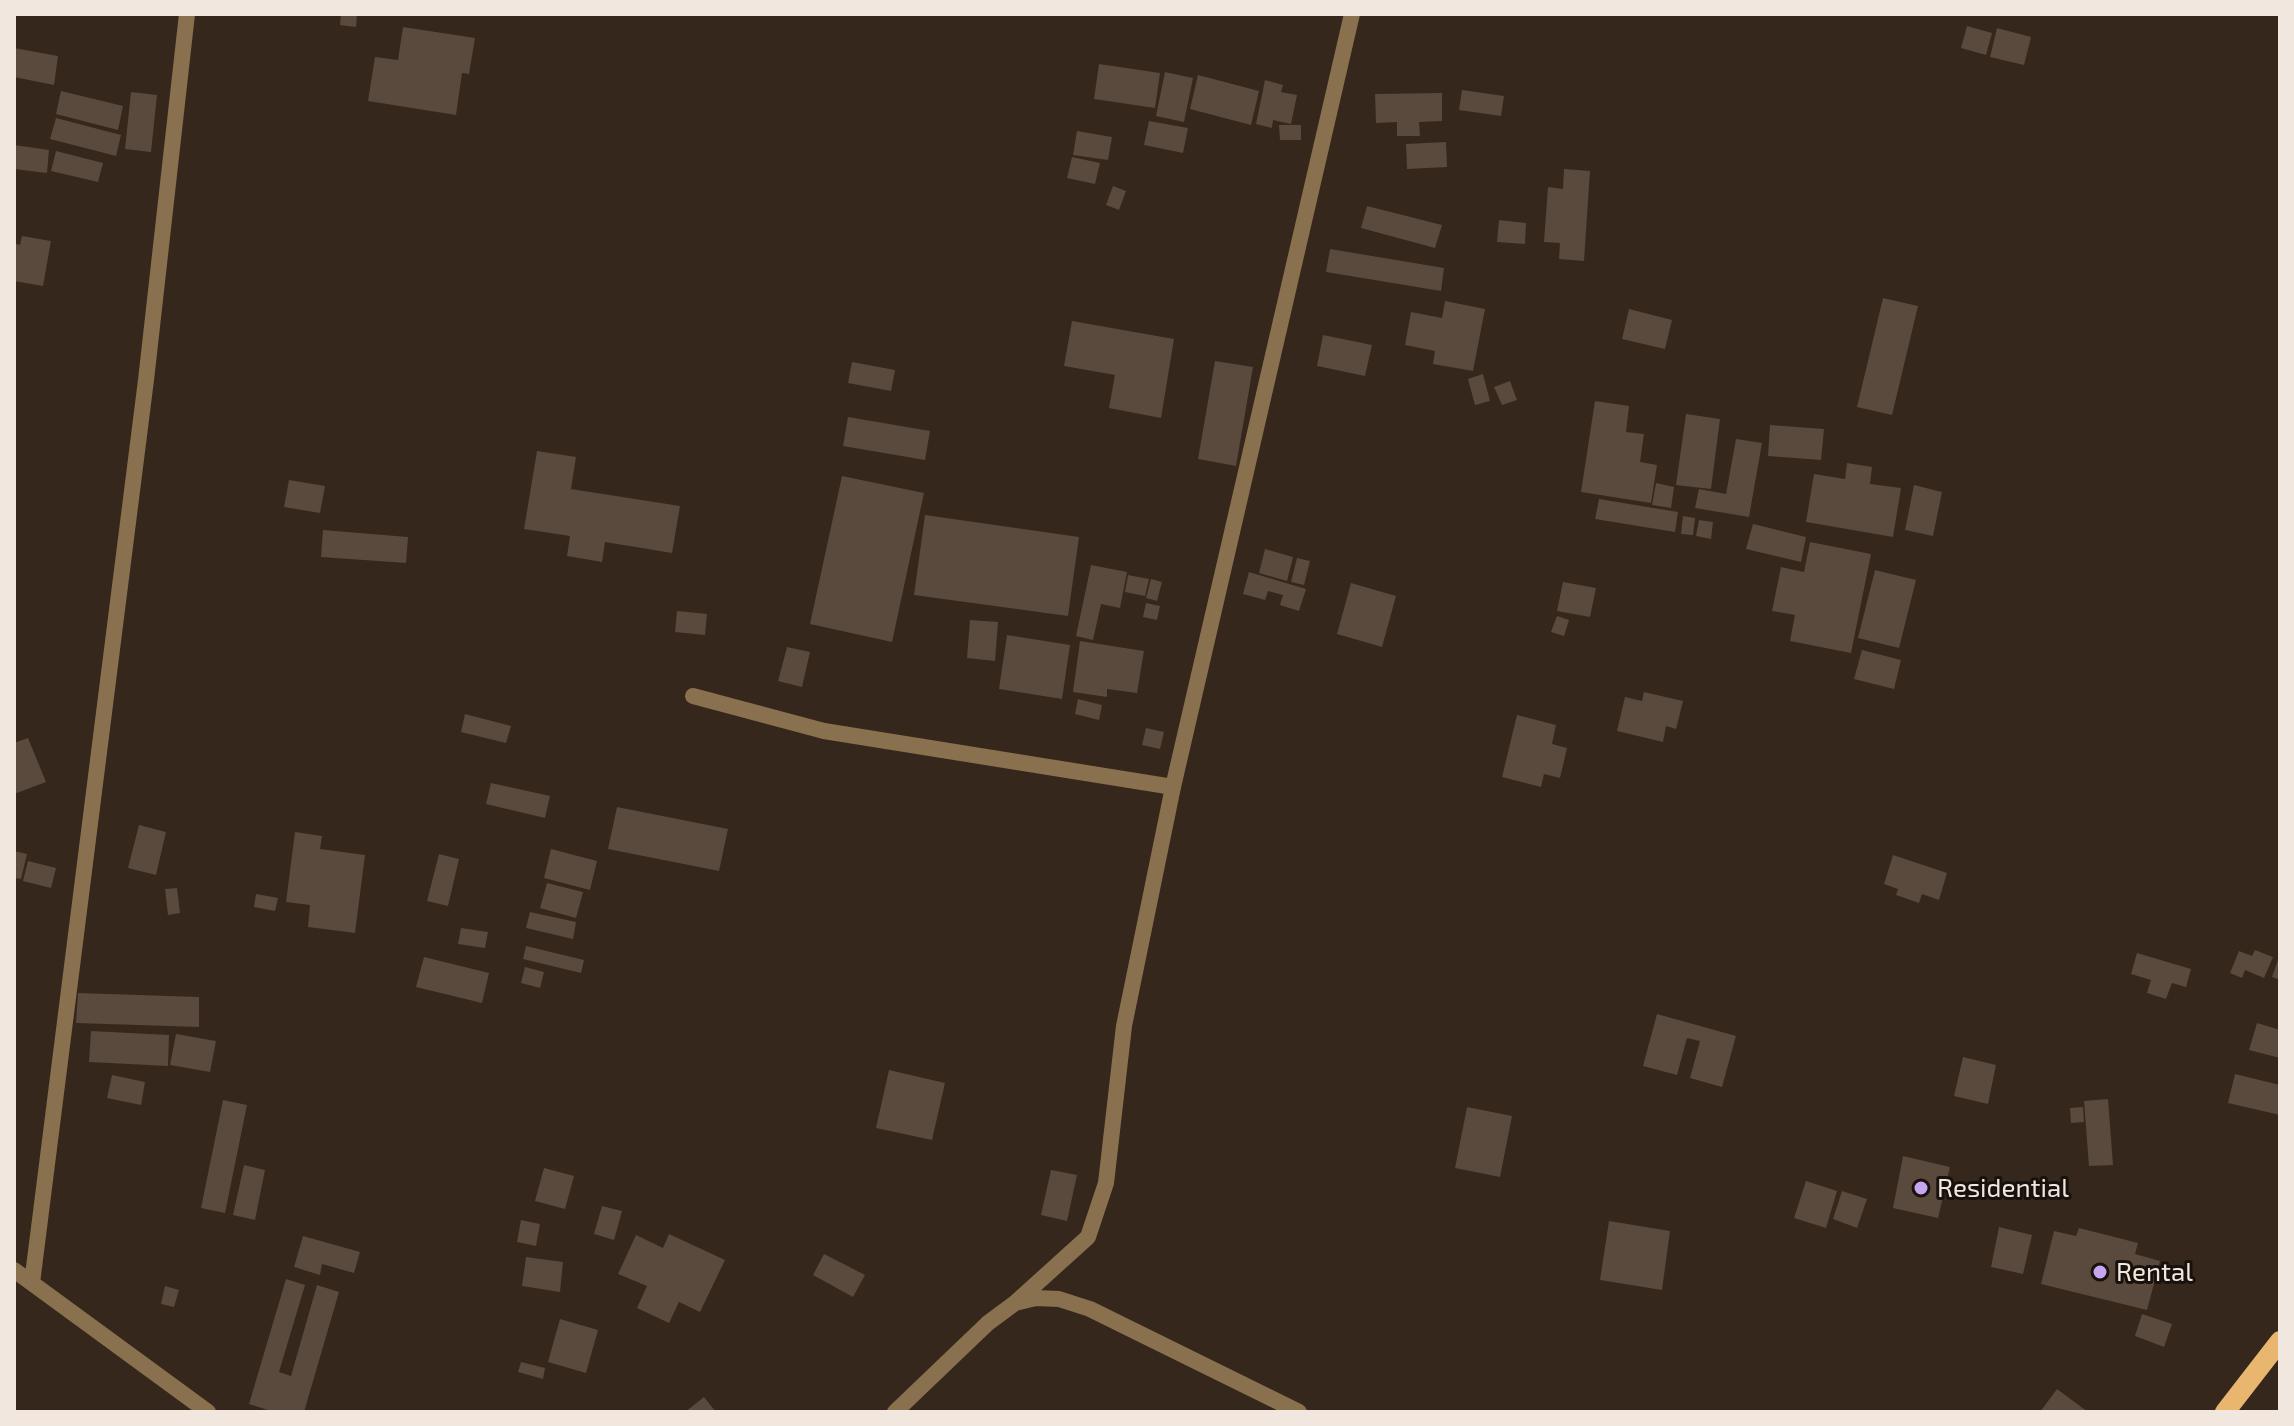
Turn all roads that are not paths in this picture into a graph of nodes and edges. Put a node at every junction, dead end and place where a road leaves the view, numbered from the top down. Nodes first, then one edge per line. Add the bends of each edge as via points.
1 (187, 14) edge
2 (1352, 14) edge
3 (693, 696) dead end
4 (1173, 787) junction
5 (14, 1270) edge
6 (32, 1283) junction
7 (1015, 1303) junction
8 (2280, 1341) edge
9 (208, 1412) edge
10 (895, 1412) edge
11 (1299, 1412) edge
12 (2225, 1412) edge

1 - 6 street
2 - 4 street
3 - 4 street via 824,731
4 - 7 street via 1124,1026 1106,1183 1088,1237
5 - 6 street
6 - 9 street
7 - 10 street
7 - 11 street via 1059,1299 1090,1309
8 - 12 main road

